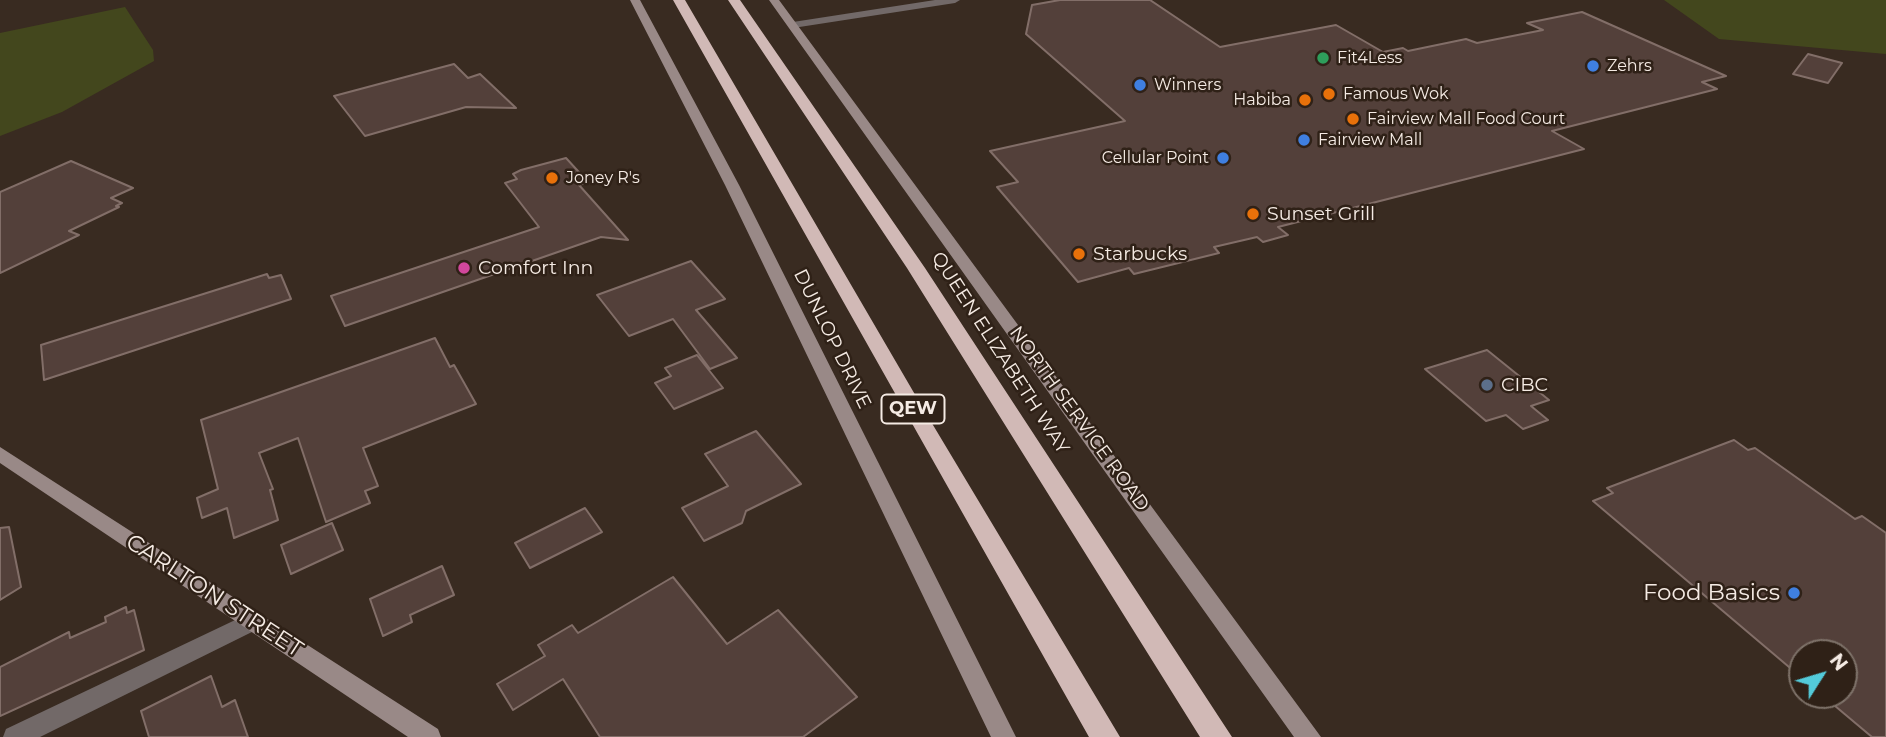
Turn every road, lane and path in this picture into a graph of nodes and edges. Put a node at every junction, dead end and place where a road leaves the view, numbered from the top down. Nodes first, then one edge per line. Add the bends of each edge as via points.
1 (635, 0) edge
2 (665, 0) edge
3 (679, 0) edge
4 (734, 0) edge
5 (775, 0) edge
6 (955, 0) edge
7 (793, 26) junction
8 (723, 79) junction
9 (0, 454) edge
10 (252, 621) junction
11 (15, 737) edge
12 (429, 737) edge
13 (1004, 737) edge
14 (1105, 737) edge
15 (1217, 737) edge
16 (1309, 737) edge

1 - 13 street, DUNLOP DRIVE via 732,185
2 - 8 highway
3 - 8 highway, QEW
4 - 15 highway, QUEEN ELIZABETH WAY via 916,268
5 - 7 street, NORTH SERVICE ROAD
6 - 7 street
7 - 16 street, NORTH SERVICE ROAD
8 - 14 highway, QEW
9 - 10 street, CARLTON STREET
10 - 11 street
10 - 12 street, CARLTON STREET

